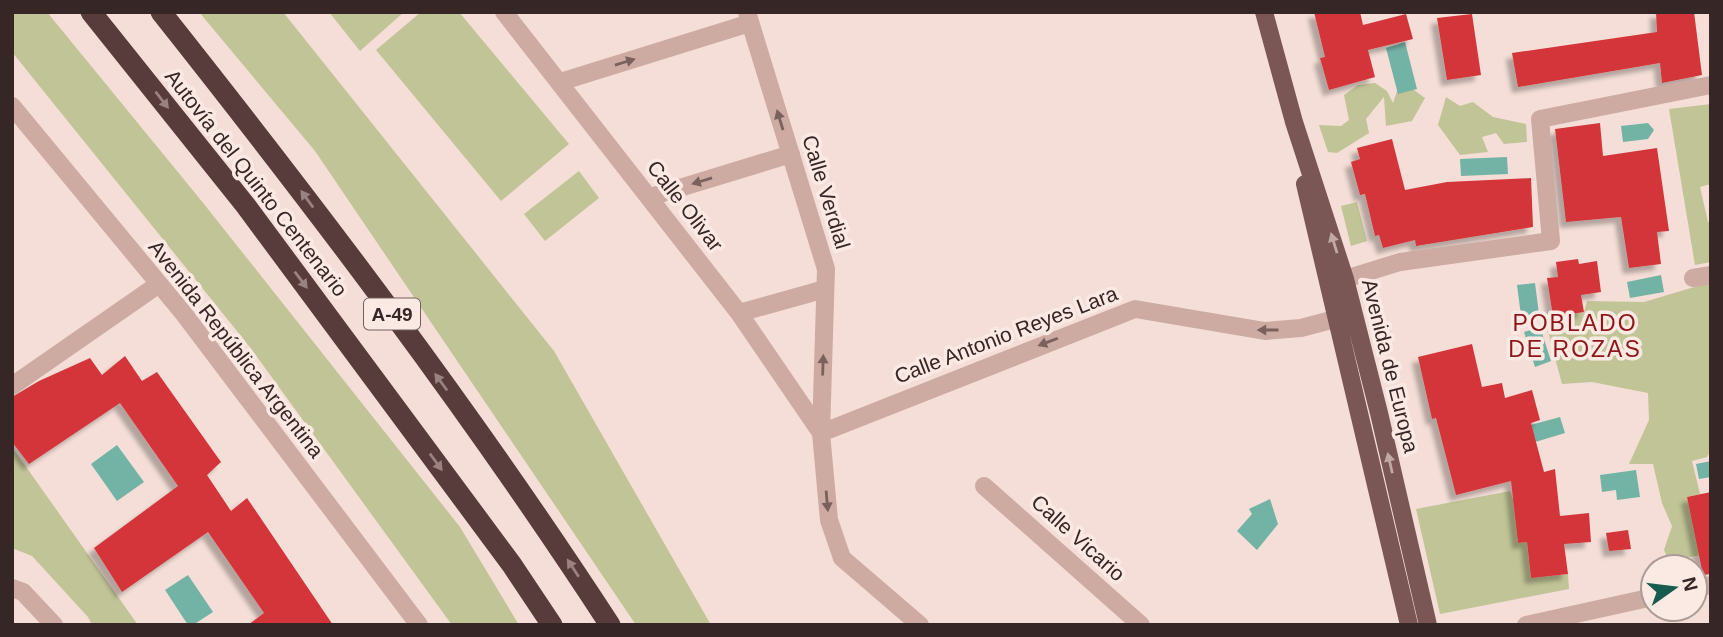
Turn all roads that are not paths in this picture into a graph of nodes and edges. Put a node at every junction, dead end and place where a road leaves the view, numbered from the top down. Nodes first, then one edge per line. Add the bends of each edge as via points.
1 (91, 12) edge
2 (161, 12) edge
3 (504, 12) edge
4 (1264, 12) edge
5 (749, 18) edge
6 (559, 82) junction
7 (1711, 85) edge
8 (12, 106) edge
9 (1294, 122) junction
10 (791, 154) junction
11 (650, 197) junction
12 (1345, 279) junction
13 (159, 284) junction
14 (825, 289) junction
15 (739, 313) junction
16 (1335, 318) junction
17 (1369, 373) junction
18 (12, 386) edge
19 (821, 433) junction
20 (1374, 471) junction
21 (984, 486) dead end
22 (12, 588) edge
23 (1639, 600) edge
24 (54, 625) edge
25 (419, 625) edge
26 (552, 625) edge
27 (610, 625) edge
28 (920, 625) edge
29 (1141, 625) edge
30 (1409, 625) edge
31 (1418, 625) edge
32 (1428, 625) edge
33 (1526, 625) edge

1 -> 26 highway, Autovía del Quinto Centenario / A-49 via 246,206
27 -> 2 highway, Autovía del Quinto Centenario / A-49 via 421,354
3 - 6 street, Calle Olivar
4 - 9 main road, Avenida de Europa
6 -> 5 street
10 -> 5 street, Calle Verdial
6 - 11 street, Calle Olivar
7 - 12 street via 1540,119 1551,241 1400,262
8 - 13 street, Avenida República Argentina
12 -> 9 main road, Avenida de Europa
9 - 16 main road, Avenida de Europa
10 -> 11 street
10 - 14 street, Calle Verdial via 826,269
11 - 15 street, Calle Olivar
12 - 17 main road, Avenida de Europa
13 - 18 street
13 - 25 street, Avenida República Argentina
14 - 15 street
19 -> 14 street, Calle Verdial
15 - 19 street, Calle Olivar
16 - 17 main road via 1346,324 1355,359
16 -> 19 street, Calle Antonio Reyes Lara via 1301,328 1265,331 1135,309
16 - 20 main road, Avenida de Europa
32 -> 17 main road, Avenida de Europa
19 -> 28 street, Calle Verdial via 829,520 842,558
20 - 30 main road, Avenida de Europa
20 - 31 main road via 1388,492
21 - 29 street, Calle Vicario
22 - 24 street via 23,592
23 - 33 street

